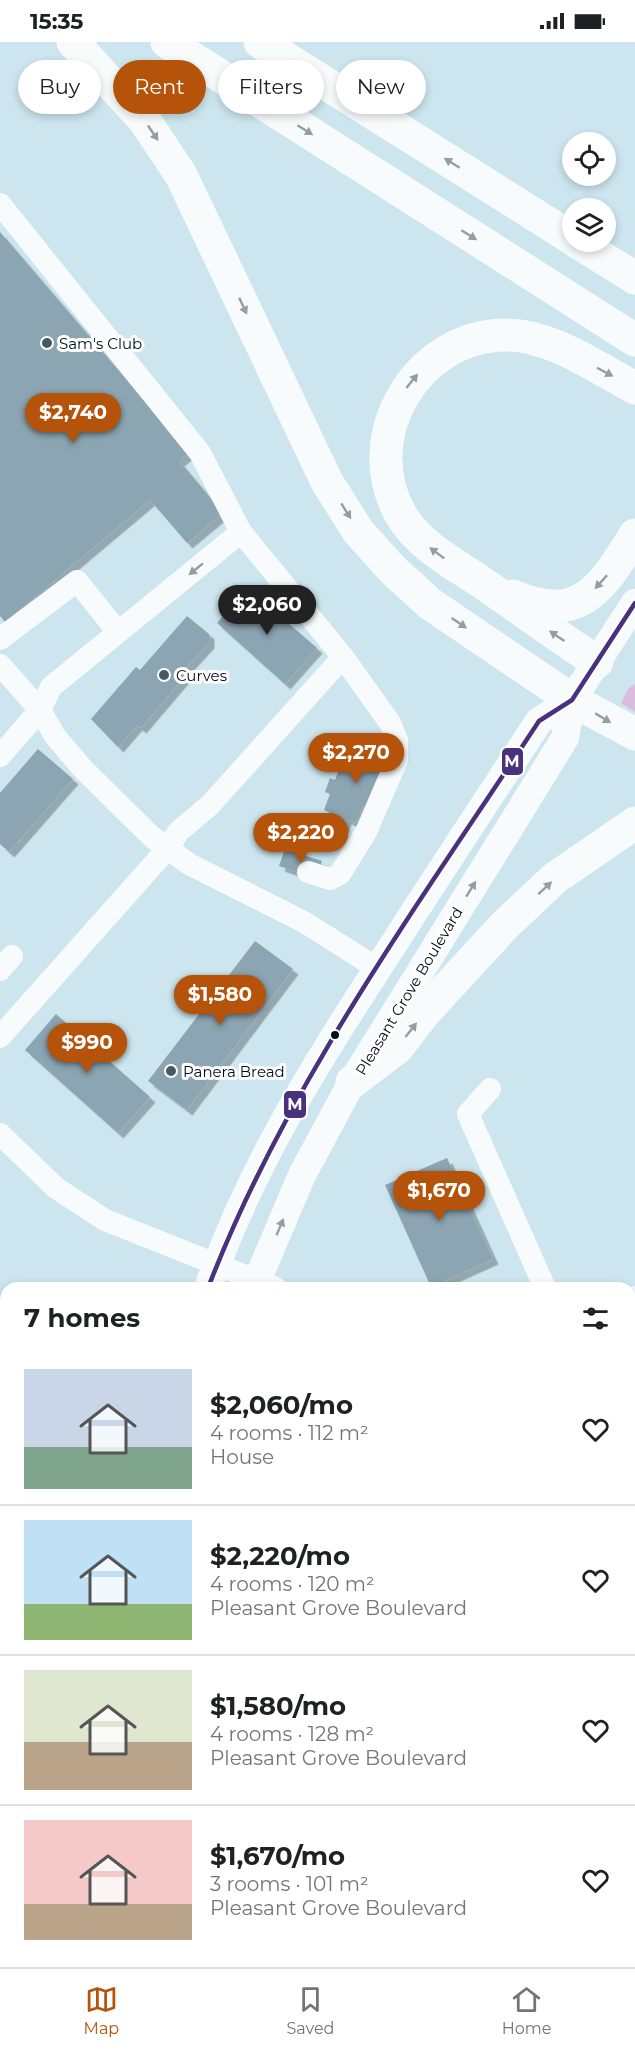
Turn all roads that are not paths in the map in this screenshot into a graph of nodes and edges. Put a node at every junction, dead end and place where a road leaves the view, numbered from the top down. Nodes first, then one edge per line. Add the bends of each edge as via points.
1 (73, 42) edge
2 (167, 42) edge
3 (260, 42) edge
4 (0, 204) edge
5 (562, 232) edge
6 (594, 252) edge
7 (630, 273) edge
8 (635, 340) edge
9 (635, 388) edge
10 (241, 532) junction
11 (635, 535) edge
12 (485, 585) junction
13 (635, 603) edge
14 (118, 632) junction
15 (0, 639) edge
16 (344, 657) junction
17 (597, 662) junction
18 (0, 665) edge
19 (572, 700) junction
20 (40, 710) junction
21 (635, 734) edge
22 (0, 756) edge
23 (635, 823) edge
24 (169, 847) junction
25 (308, 872) dead end
26 (377, 969) junction
27 (0, 1037) edge
28 (352, 1082) junction
29 (490, 1089) dead end
30 (0, 1134) edge
31 (212, 1277) edge
32 (240, 1282) edge
33 (263, 1282) edge
34 (541, 1282) edge

1 -> 19 highway via 145,121 181,175 327,482 358,531 429,603
2 -> 8 highway
5 -> 3 highway
4 - 10 street via 200,453
6 - 7 highway
12 -> 9 highway via 414,534 393,498 386,456 388,434 401,396 412,380 445,352 463,343 505,335 548,343
10 -> 14 street
10 - 16 street
11 -> 12 highway via 615,567 586,599 544,607
17 -> 12 highway
13 - 17 main road, Pleasant Grove Boulevard
14 - 15 street via 77,581
14 - 20 street via 51,687
16 - 24 street via 210,805 178,832
16 - 25 street via 390,723 397,740 397,760 366,832 340,874 330,879
17 - 19 main road, Pleasant Grove Boulevard
18 - 20 street
19 -> 21 highway
19 - 26 main road, Pleasant Grove Boulevard via 539,721
28 -> 19 main road, Pleasant Grove Boulevard via 565,738
20 - 22 street
20 - 24 street via 82,769 152,837
28 -> 23 highway via 398,1047 505,925 555,878
24 - 26 street via 189,864 304,922
24 - 27 street
26 - 31 main road, Pleasant Grove Boulevard via 316,1062 278,1131
33 -> 28 main road, Pleasant Grove Boulevard via 303,1175
29 - 34 street via 468,1114
30 - 31 street via 56,1188 105,1220
31 - 32 street

